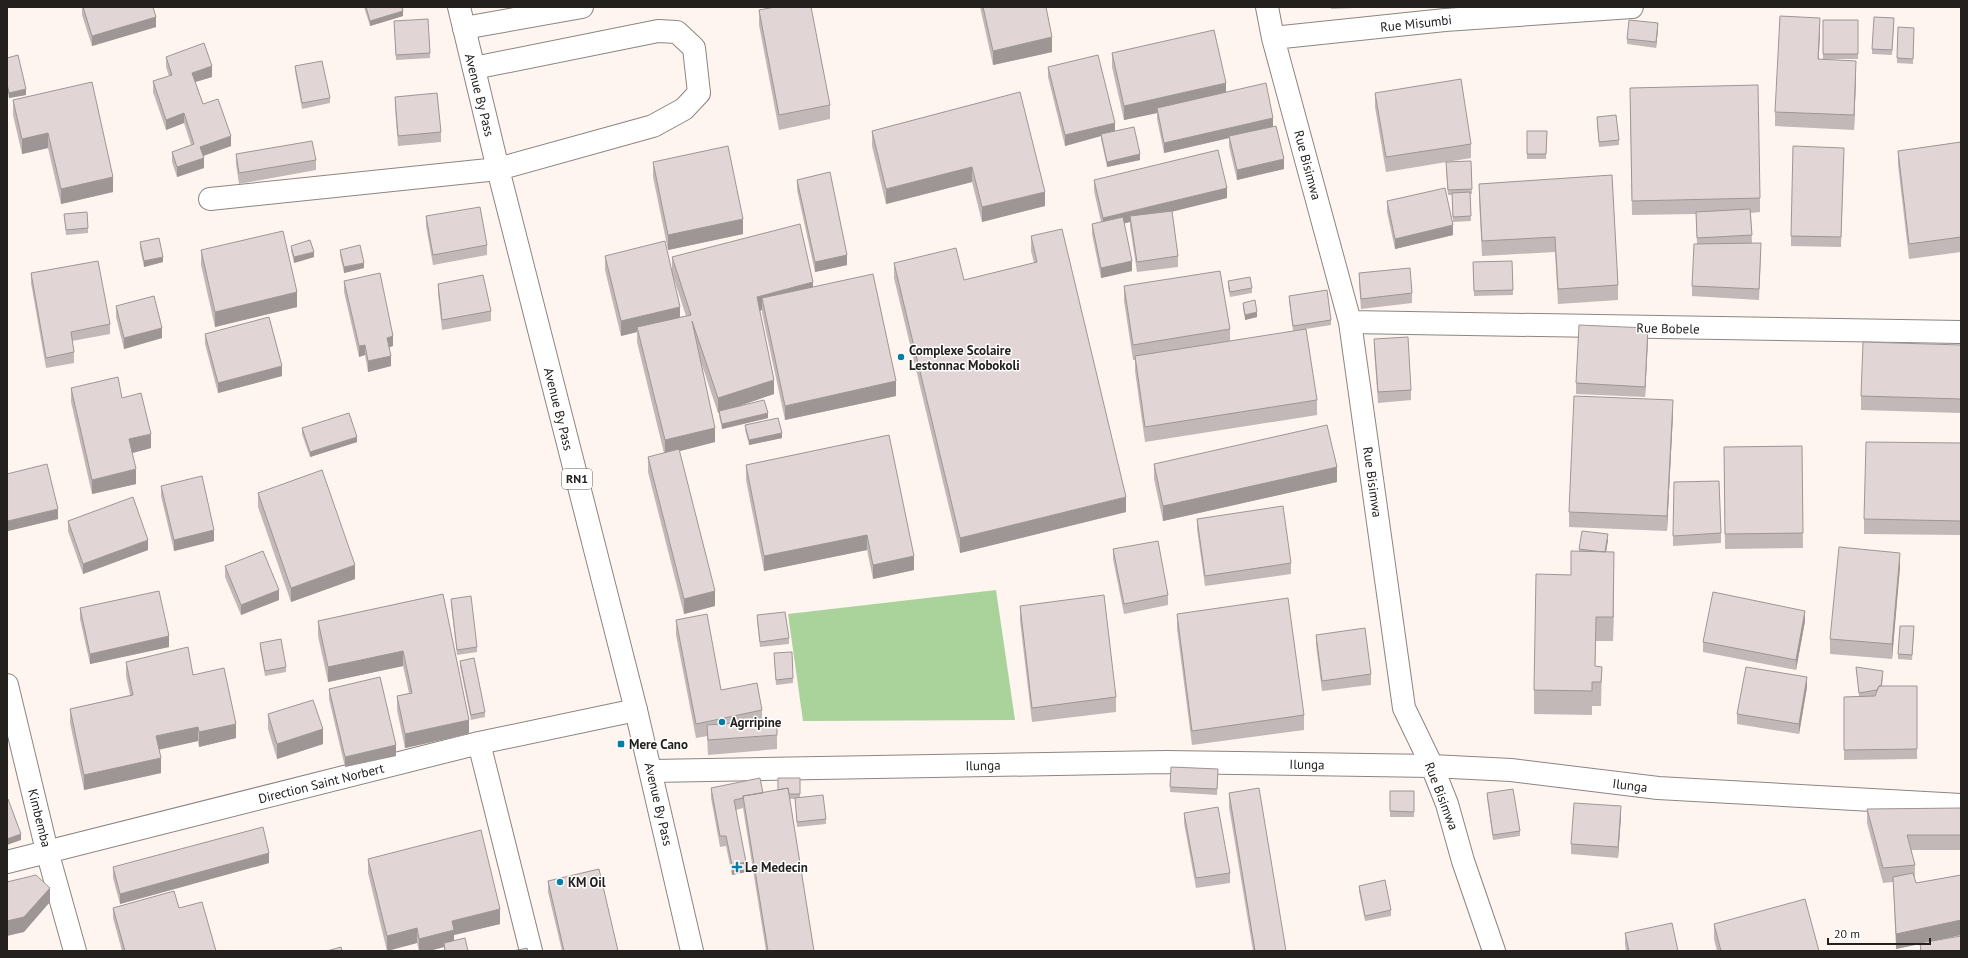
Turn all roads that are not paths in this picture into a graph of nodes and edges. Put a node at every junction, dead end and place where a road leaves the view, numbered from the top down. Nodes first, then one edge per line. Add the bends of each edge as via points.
1 (459, 7) edge
2 (582, 7) edge
3 (1267, 7) edge
4 (1632, 7) edge
5 (464, 28) junction
6 (1273, 38) junction
7 (474, 68) junction
8 (498, 169) junction
9 (210, 199) dead end
10 (1350, 322) junction
11 (1961, 332) edge
12 (7, 685) edge
13 (636, 710) junction
14 (479, 744) junction
15 (1432, 766) junction
16 (652, 771) junction
17 (1961, 805) edge
18 (48, 851) junction
19 (7, 862) edge
20 (75, 951) edge
21 (531, 951) edge
22 (692, 951) edge
23 (1494, 951) edge

1 - 5 main road, Avenue By Pass / RN1
2 - 5 main road
3 - 6 main road, Rue Bisimwa
4 - 6 main road, Rue Misumbi via 1444,20
5 - 7 main road, Avenue By Pass / RN1
6 - 10 main road, Rue Bisimwa
7 - 8 main road, Avenue By Pass / RN1
7 - 8 main road via 658,31 677,32 694,48 699,93 684,109 653,126
8 - 9 main road
8 - 13 main road, Avenue By Pass / RN1
10 - 11 main road, Rue Bobele
10 - 15 main road, Rue Bisimwa via 1404,708
12 - 18 main road, Kimbemba
13 - 14 main road, Direction Saint Norbert
13 - 16 main road, Avenue By Pass / RN1
14 - 18 main road, Direction Saint Norbert
14 - 21 main road
15 - 16 main road, Ilunga via 1166,762
15 - 17 main road, Ilunga via 1511,770 1658,788
15 - 23 main road, Rue Bisimwa via 1447,804
16 - 22 main road, Avenue By Pass / RN1
18 - 19 main road, Direction Saint Norbert
18 - 20 main road, Kimbemba

